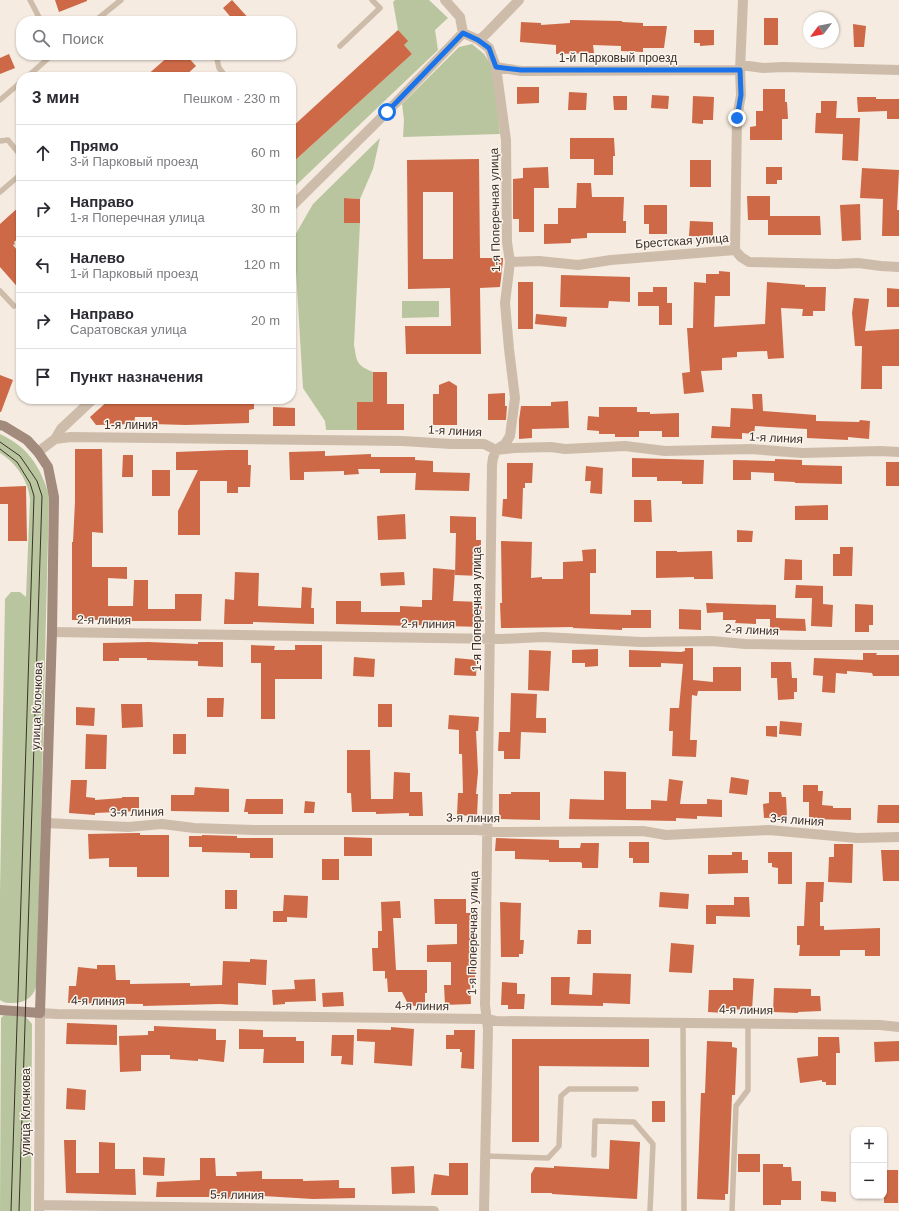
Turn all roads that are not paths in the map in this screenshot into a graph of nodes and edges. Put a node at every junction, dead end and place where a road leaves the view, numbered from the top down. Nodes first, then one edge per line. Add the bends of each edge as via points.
1 (30, 0) edge
2 (121, 0) edge
3 (372, 0) edge
4 (445, 0) edge
5 (519, 0) edge
6 (744, 0) edge
7 (38, 16) edge
8 (100, 16) edge
9 (463, 33) junction
10 (478, 40) junction
11 (340, 46) dead end
12 (46, 60) edge
13 (217, 60) edge
14 (496, 67) junction
15 (741, 68) junction
16 (899, 70) edge
17 (33, 72) edge
18 (222, 72) edge
19 (16, 86) edge
20 (0, 100) edge
21 (0, 141) edge
22 (16, 150) edge
23 (16, 178) edge
24 (0, 192) edge
25 (296, 202) edge
26 (735, 250) junction
27 (510, 262) junction
28 (899, 266) edge
29 (0, 290) edge
30 (14, 306) dead end
31 (88, 404) edge
32 (0, 425) edge
33 (55, 439) junction
34 (496, 450) junction
35 (38, 452) junction
36 (899, 452) edge
37 (52, 632) junction
38 (490, 638) junction
39 (899, 645) edge
40 (46, 823) junction
41 (488, 831) junction
42 (899, 837) edge
43 (0, 1010) edge
44 (40, 1012) junction
45 (486, 1019) junction
46 (682, 1022) junction
47 (748, 1024) junction
48 (899, 1027) edge
49 (636, 1089) dead end
50 (594, 1155) dead end
51 (486, 1156) junction
52 (39, 1208) edge
53 (434, 1211) edge
54 (484, 1211) edge
55 (650, 1211) edge
56 (684, 1211) edge
57 (732, 1211) edge

1 - 7 lane
2 - 8 lane
3 - 11 lane via 380,8
4 - 9 street via 460,17
5 - 10 street
6 - 15 street
9 - 10 street, 1-я Поперечная улица
9 - 25 street
10 - 14 street, 1-я Поперечная улица via 489,48
12 - 17 lane
13 - 18 lane
14 - 15 street, 1-й Парковый проезд via 521,70
14 - 27 street, 1-я Поперечная улица via 506,140 507,242
15 - 16 street, 1-й Парковый проезд
15 - 26 street via 741,95 737,118
19 - 20 lane
21 - 22 lane via 8,140
23 - 24 lane
26 - 27 street, Брестская улица via 578,265
26 - 28 street, Брестская улица via 750,262 858,262
27 - 34 street, 1-я Поперечная улица via 506,303 515,398 510,436
29 - 30 lane
31 - 33 street via 61,429
32 - 35 street, улица Клочкова via 27,440
33 - 34 street, 1-я линия via 71,437 402,441 484,444
33 - 35 street
34 - 36 street, 1-я линия via 551,447 565,450 625,446 665,451 751,449 802,453
34 - 38 street, 1-я Поперечная улица via 492,465
35 - 37 street, улица Клочкова via 48,467 54,497
37 - 38 street, 2-я линия
37 - 40 street, улица Клочкова
38 - 39 street, 2-я линия
38 - 41 street, 1-я Поперечная улица
40 - 41 street, 3-я линия via 128,827 162,824 254,830
40 - 44 street, улица Клочкова
41 - 42 street, 3-я линия via 643,831 666,834 769,830 857,838
41 - 45 street, 1-я Поперечная улица
43 - 44 street
44 - 45 street, 4-я линия
44 - 52 street, улица Клочкова
45 - 46 street, 4-я линия
45 - 51 street, 1-я Поперечная улица
46 - 47 street, 4-я линия
46 - 56 lane
47 - 48 street, 4-я линия
47 - 57 lane via 748,1090 736,1106
49 - 51 lane via 569,1089 561,1096 559,1146 548,1158
50 - 55 lane via 595,1121 634,1122 653,1144
51 - 54 street, 1-я Поперечная улица
52 - 53 street, 5-я линия

